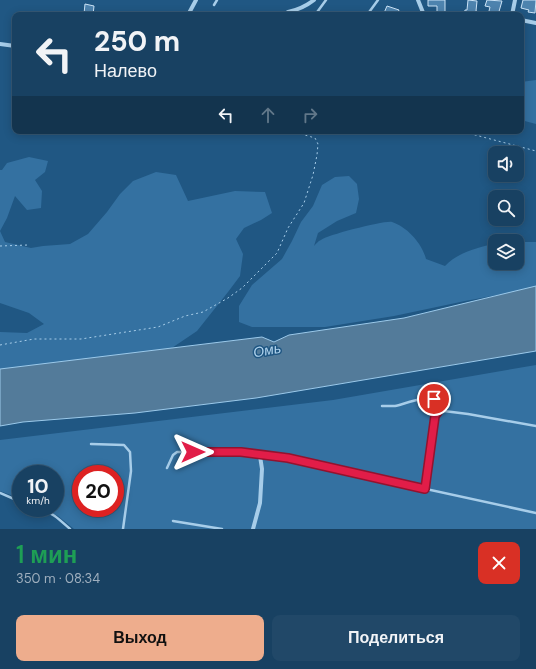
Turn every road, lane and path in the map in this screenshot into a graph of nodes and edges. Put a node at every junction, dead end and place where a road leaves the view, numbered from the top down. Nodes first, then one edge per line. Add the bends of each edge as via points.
1 (196, 0) edge
2 (217, 0) edge
3 (314, 0) edge
4 (326, 0) edge
5 (378, 0) edge
6 (418, 0) edge
7 (515, 0) edge
8 (214, 5) dead end
9 (190, 12) edge
10 (288, 12) dead end
11 (317, 12) edge
12 (369, 12) edge
13 (423, 12) edge
14 (513, 12) edge
15 (524, 21) edge
16 (536, 23) edge
17 (0, 44) edge
18 (12, 46) edge
19 (301, 134) edge
20 (472, 134) edge
21 (536, 150) edge
22 (28, 245) dead end
23 (0, 246) edge
24 (0, 346) edge
25 (382, 406) dead end
26 (438, 412) junction
27 (536, 426) edge
28 (91, 444) dead end
29 (260, 456) junction
30 (167, 468) dead end
31 (425, 489) junction
32 (1, 493) edge
33 (0, 497) edge
34 (12, 498) edge
35 (536, 513) edge
36 (57, 517) edge
37 (173, 521) dead end
38 (70, 529) edge
39 (123, 529) edge
40 (222, 529) edge
41 (253, 529) edge

1 - 9 street
2 - 8 lane
3 - 10 street via 302,8
4 - 11 lane
5 - 12 lane
6 - 13 street
7 - 14 street
15 - 16 street
17 - 18 street
19 - 24 path via 315,138 318,144 313,174 304,203 276,253 242,288 228,298 203,312 158,327 81,339 34,339
20 - 21 path
22 - 23 path
25 - 26 lane via 395,406 428,398 437,401
26 - 27 lane via 468,414
26 - 31 lane via 435,416
28 - 39 lane via 124,445 130,452 131,471
29 - 30 lane via 241,452 177,452
29 - 31 lane via 288,458
29 - 41 street via 260,503
31 - 35 lane
32 - 33 lane
32 - 34 lane
36 - 38 lane
37 - 40 lane

